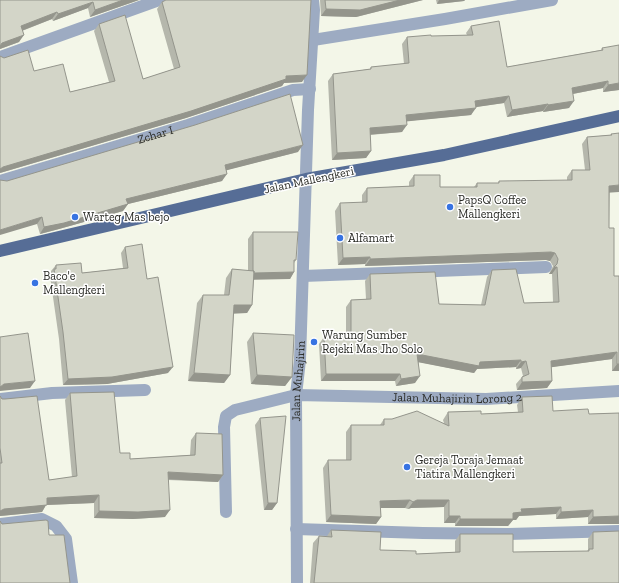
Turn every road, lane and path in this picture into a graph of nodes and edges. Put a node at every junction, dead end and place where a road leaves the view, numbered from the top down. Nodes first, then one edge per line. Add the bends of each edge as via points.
1 (159, 0) edge
2 (313, 0) edge
3 (552, 0) edge
4 (313, 40) junction
5 (0, 57) edge
6 (310, 88) junction
7 (619, 116) edge
8 (306, 179) junction
9 (0, 181) edge
10 (0, 251) edge
11 (546, 267) dead end
12 (303, 276) junction
13 (144, 390) dead end
14 (619, 391) edge
15 (296, 396) junction
16 (0, 399) edge
17 (226, 512) dead end
18 (0, 524) edge
19 (296, 529) junction
20 (619, 531) edge
21 (72, 583) edge
22 (293, 583) edge

1 - 5 street
2 - 4 street, Jalan Muhajirin
3 - 4 street
4 - 6 street, Jalan Muhajirin
6 - 8 street, Jalan Muhajirin
6 - 9 street, Zchar I via 293,90 188,125
7 - 8 main road, Jalan Mallengkeri via 444,154
8 - 10 main road, Jalan Mallengkeri
8 - 12 street, Jalan Muhajirin
11 - 12 street
12 - 15 street, Jalan Muhajirin
13 - 16 street via 52,393
14 - 15 street, Jalan Muhajirin Lorong 2 via 486,399
15 - 17 street, Jalan Muhajirin Lorong 2 via 235,410 226,416
15 - 19 street, Jalan Muhajirin
18 - 21 street via 42,519 56,526 66,539
19 - 20 street via 507,534
19 - 22 street, Jalan Muhajirin

